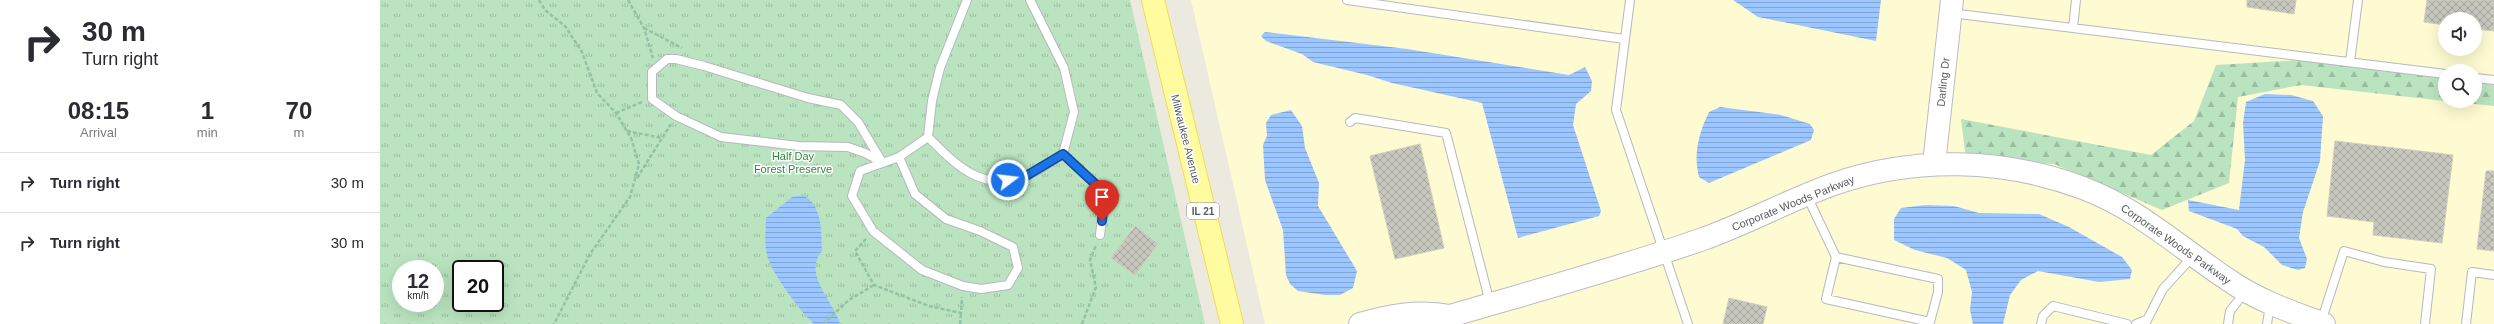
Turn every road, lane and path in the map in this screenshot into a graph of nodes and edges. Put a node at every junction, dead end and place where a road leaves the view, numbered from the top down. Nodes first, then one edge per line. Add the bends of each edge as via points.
1 (539, 0) edge
2 (628, 0) edge
3 (967, 0) edge
4 (1030, 0) edge
5 (1153, 0) edge
6 (1347, 0) edge
7 (1630, 0) edge
8 (2076, 0) edge
9 (2358, 0) edge
10 (1951, 7) edge
11 (644, 28) junction
12 (2073, 28) junction
13 (1624, 39) junction
14 (2350, 62) junction
15 (704, 66) junction
16 (655, 68) junction
17 (2438, 73) edge
18 (2482, 79) edge
19 (2494, 80) edge
20 (652, 99) junction
21 (616, 113) junction
22 (676, 116) junction
23 (1350, 122) dead end
24 (627, 131) junction
25 (928, 137) junction
26 (662, 138) junction
27 (1063, 154) junction
28 (899, 157) junction
29 (882, 162) junction
30 (1934, 164) junction
31 (636, 179) junction
32 (1807, 195) junction
33 (873, 231) junction
34 (1100, 235) joint
35 (1664, 252) junction
36 (2194, 255) junction
37 (1836, 257) junction
38 (2494, 275) edge
39 (874, 285) junction
40 (964, 286) junction
41 (2247, 291) junction
42 (1491, 304) junction
43 (961, 313) junction
44 (2269, 314) edge
45 (1448, 320) edge
46 (2146, 322) edge
47 (2322, 323) edge
48 (554, 324) edge
49 (823, 324) edge
50 (960, 324) edge
51 (1082, 324) edge
52 (1232, 324) edge
53 (1360, 324) edge
54 (1688, 324) edge
55 (2041, 324) edge
56 (2127, 324) edge
57 (2136, 324) edge
58 (2228, 324) edge
59 (2425, 324) edge
60 (2466, 324) edge

1 - 21 path via 545,10 565,26 582,52 597,93
2 - 11 path
3 - 25 lane via 940,68 932,101
4 - 27 lane via 1064,68 1074,112
5 - 52 main road, Milwaukee Avenue / IL 21
6 - 13 lane
7 - 13 lane
8 - 12 lane
9 - 14 lane
10 - 12 lane
10 - 30 street, Darling Dr
11 - 15 path via 682,48
11 - 16 path
12 - 14 lane
13 - 35 lane via 1616,110
14 - 17 lane
15 - 16 lane via 667,59
15 - 29 lane via 808,98 841,105 858,122
16 - 20 lane via 652,72
18 - 19 lane
20 - 21 path
20 - 22 lane
21 - 24 path
22 - 26 path
22 - 29 lane via 721,137 799,146 848,147
23 - 42 lane via 1355,118 1446,133
24 - 26 path
24 - 31 path via 639,164
25 - 27 lane via 958,167 988,180 1008,180 1026,176
25 - 28 lane
26 - 31 path
27 - 34 lane via 1105,193
28 - 29 lane
28 - 40 lane via 915,194 946,218 1012,247 1018,268 1008,285 981,290
29 - 33 lane via 860,171 852,196
30 - 32 street, Corporate Woods Parkway via 1862,175
30 - 36 street, Corporate Woods Parkway via 2014,169 2083,188 2122,206
31 - 48 path via 630,197 590,254
32 - 35 street, Corporate Woods Parkway via 1756,218
32 - 37 lane
33 - 39 path via 855,251
33 - 40 lane via 922,270
34 - 51 path via 1090,260 1096,287
35 - 42 street, Corporate Woods Parkway
35 - 54 lane
36 - 41 street, Corporate Woods Parkway
36 - 46 lane via 2163,289
37 - 37 lane via 1938,279 1938,292 1930,322 1826,299
38 - 60 lane via 2472,272
39 - 43 path via 929,306
39 - 49 path via 849,300
40 - 43 path
41 - 44 street, Corporate Woods Parkway
41 - 58 lane via 2230,312
42 - 45 street, Corporate Woods Parkway
43 - 50 path
44 - 47 street, Corporate Woods Parkway
45 - 53 street, Corporate Woods Parkway via 1428,312 1386,317
46 - 57 lane
47 - 59 lane via 2344,251 2384,262 2431,269
55 - 56 lane via 2043,316 2053,306

